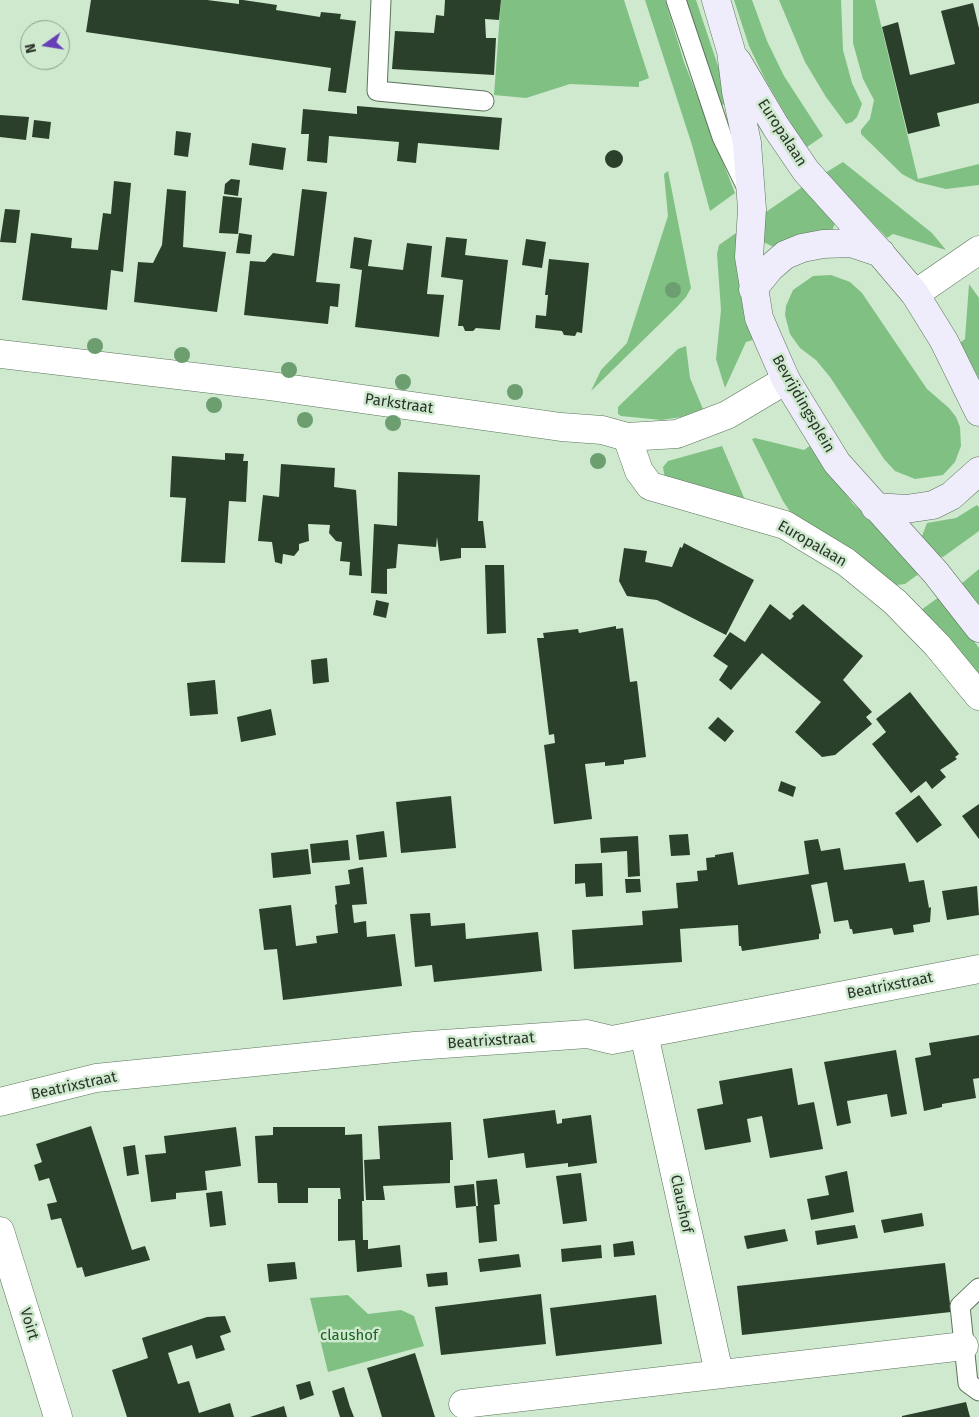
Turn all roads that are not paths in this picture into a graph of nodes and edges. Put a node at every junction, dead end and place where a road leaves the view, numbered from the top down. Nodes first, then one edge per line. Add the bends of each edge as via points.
1 (381, 0) edge
2 (676, 0) edge
3 (716, 0) edge
4 (731, 51) junction
5 (484, 101) dead end
6 (750, 193) junction
7 (979, 250) edge
8 (881, 254) junction
9 (753, 289) junction
10 (914, 294) junction
11 (0, 354) edge
12 (786, 380) junction
13 (979, 412) edge
14 (627, 436) junction
15 (979, 471) edge
16 (875, 507) junction
17 (979, 628) edge
18 (979, 696) edge
19 (979, 969) edge
20 (644, 1034) junction
21 (0, 1102) edge
22 (0, 1231) edge
23 (979, 1288) edge
24 (964, 1346) junction
25 (719, 1373) junction
26 (979, 1391) edge
27 (465, 1410) edge
28 (58, 1417) edge

1 - 5 lane via 377,91
2 - 6 lane via 722,137
3 - 4 main road, Europalaan
4 - 6 main road, Europalaan via 747,143
4 - 8 main road, Europalaan via 806,172
6 - 9 main road, Europalaan via 749,257
7 - 10 street
8 - 9 main road via 851,243 802,248 785,255
8 - 10 main road
9 - 12 main road, Bevrijdingsplein via 759,318
10 - 13 main road via 948,349
11 - 14 street, Parkstraat via 602,430
12 - 14 street, Parkstraat via 727,414 677,434
12 - 16 main road, Bevrijdingsplein via 837,462
14 - 18 street, Europalaan via 639,471 650,486 785,525 846,562 895,602 937,645
15 - 16 main road via 951,496 933,505 906,509
16 - 17 main road via 936,573
19 - 20 street, Beatrixstraat
20 - 21 street, Beatrixstraat via 612,1040 587,1034 414,1046 96,1078
20 - 25 street, Claushof
22 - 28 street, Voirt
23 - 24 lane via 960,1306
24 - 25 street
24 - 26 lane via 968,1383
25 - 27 street

